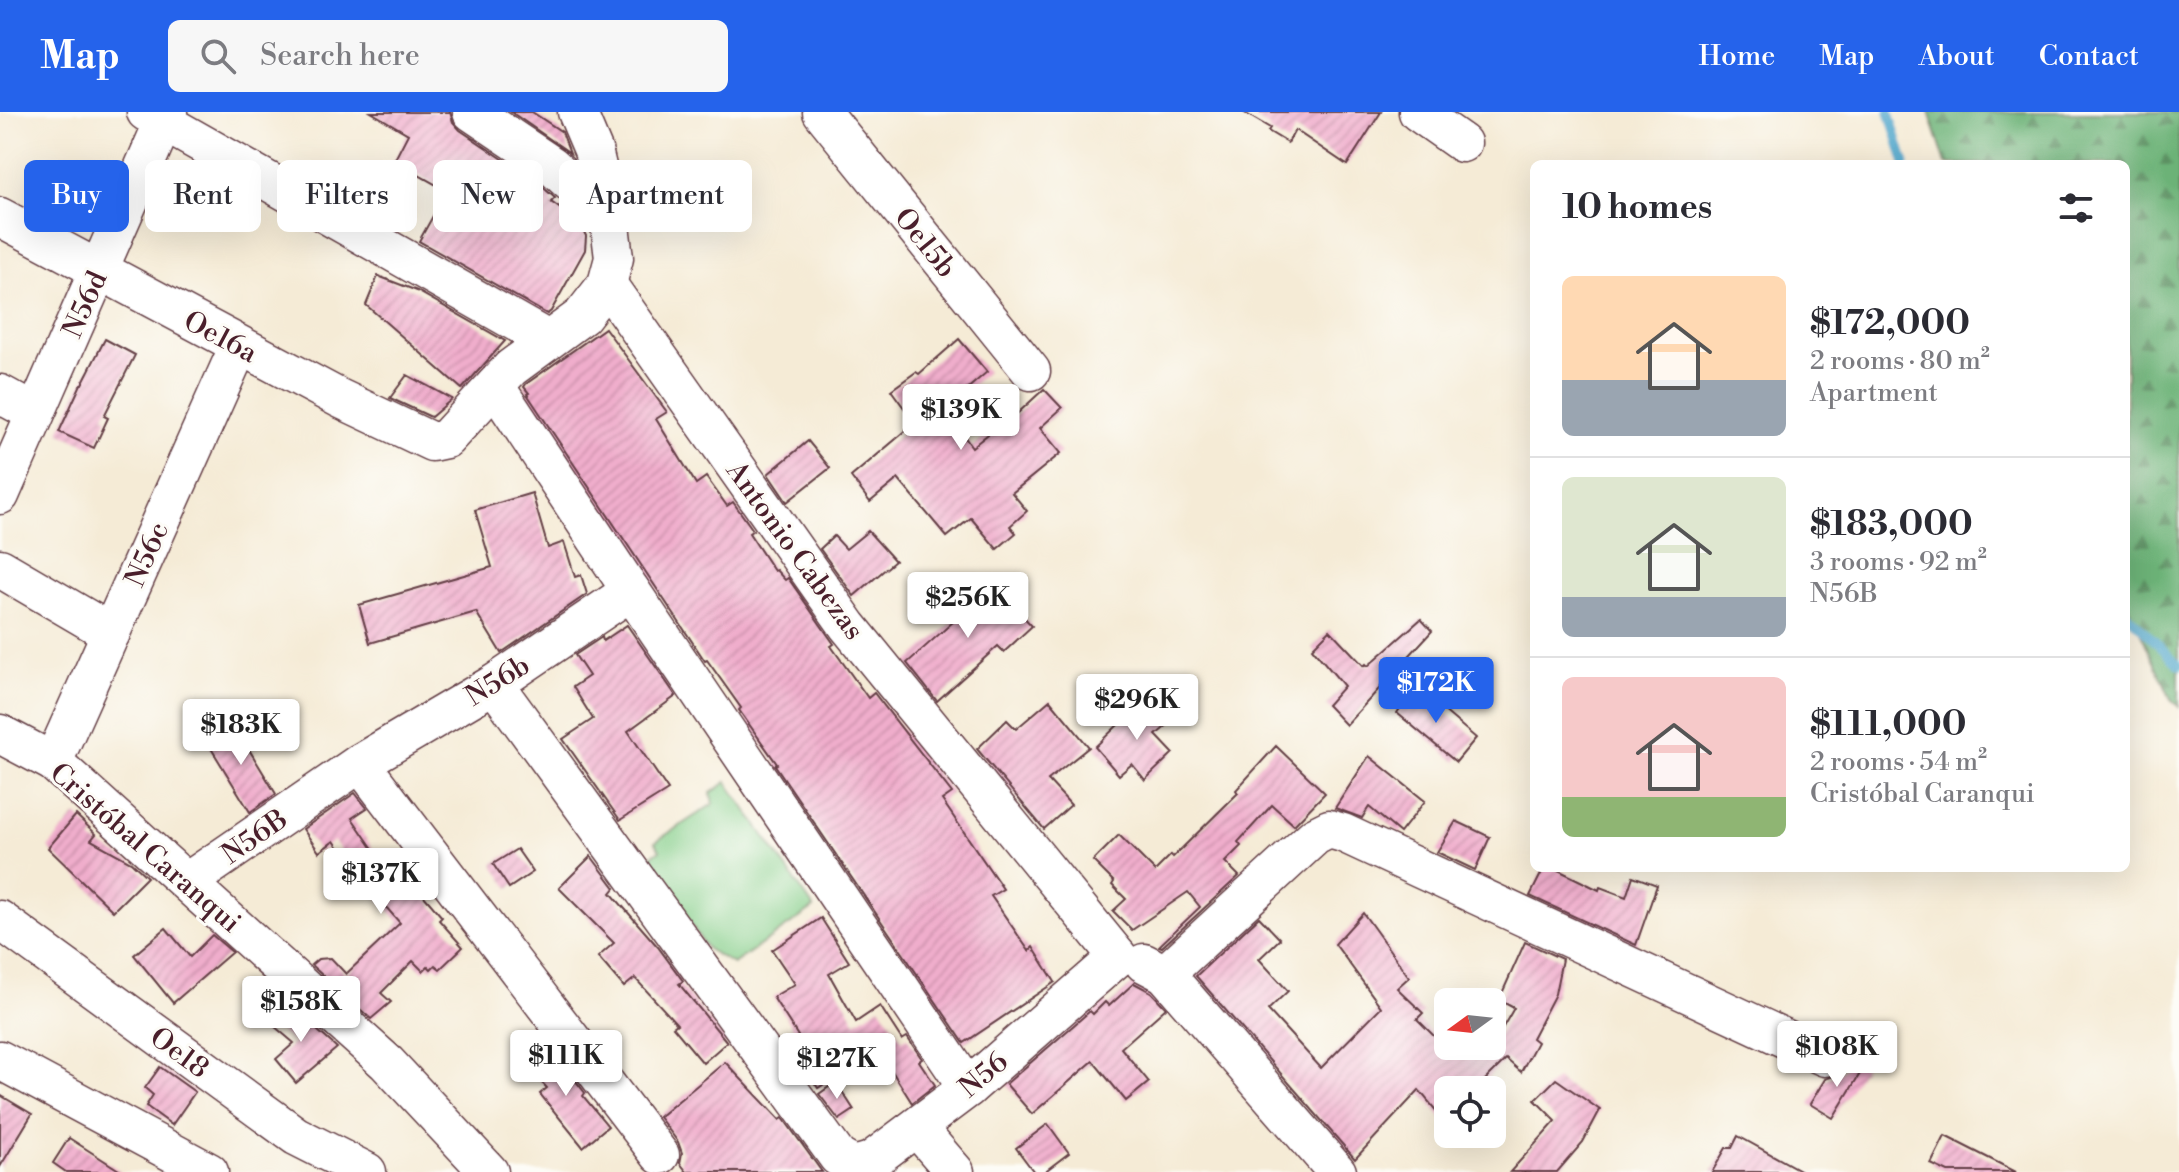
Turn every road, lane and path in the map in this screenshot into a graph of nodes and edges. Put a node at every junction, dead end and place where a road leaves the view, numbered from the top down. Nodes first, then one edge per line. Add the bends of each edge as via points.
1 (472, 112) edge
2 (577, 112) edge
3 (822, 112) edge
4 (1418, 112) edge
5 (159, 115) edge
6 (1462, 143) dead end
7 (595, 160) edge
8 (559, 172) edge
9 (0, 217) edge
10 (611, 232) edge
11 (99, 270) junction
12 (607, 284) junction
13 (548, 340) junction
14 (239, 346) junction
15 (1031, 371) dead end
16 (495, 386) junction
17 (0, 394) edge
18 (35, 413) junction
19 (0, 495) edge
20 (0, 568) edge
21 (631, 591) junction
22 (111, 633) junction
23 (494, 684) junction
24 (0, 734) edge
25 (53, 762) junction
26 (360, 763) junction
27 (187, 882) junction
28 (0, 920) edge
29 (1118, 957) junction
30 (1165, 974) junction
31 (1825, 1057) dead end
32 (0, 1060) edge
33 (968, 1088) junction
34 (917, 1128) junction
35 (660, 1155) dead end
36 (209, 1172) edge
37 (367, 1172) edge
38 (489, 1172) edge
39 (955, 1172) edge
40 (1337, 1172) edge

1 - 8 street
2 - 7 street
3 - 15 street, Oe15b
4 - 6 street
5 - 11 street, N56d
5 - 13 street
9 - 11 street, Oe16a
10 - 12 street via 614,258
11 - 14 street, Oe16a
11 - 18 street, N56d
12 - 13 street via 582,316
12 - 29 street, Antonio Cabezas via 848,626
13 - 16 street
14 - 16 street, Oe16a via 432,442 446,439
14 - 22 street, N56c
16 - 21 street
17 - 18 street
18 - 19 street, N56d
20 - 22 street
21 - 23 street, N56b
21 - 33 street
22 - 25 street, N56c
23 - 26 street, N56b
23 - 34 street, N56 via 838,1157 854,1166 871,1161
24 - 25 street, Cristóbal Caranqui
25 - 27 street, Cristóbal Caranqui
26 - 27 street, N56B
26 - 35 street
27 - 38 street, Cristóbal Caranqui via 387,1063
28 - 37 street, Oe18 via 296,1136
29 - 30 street
29 - 33 street, N56
30 - 31 street via 1315,836 1329,829
30 - 40 street
32 - 36 street
33 - 34 street, N56
34 - 39 street

